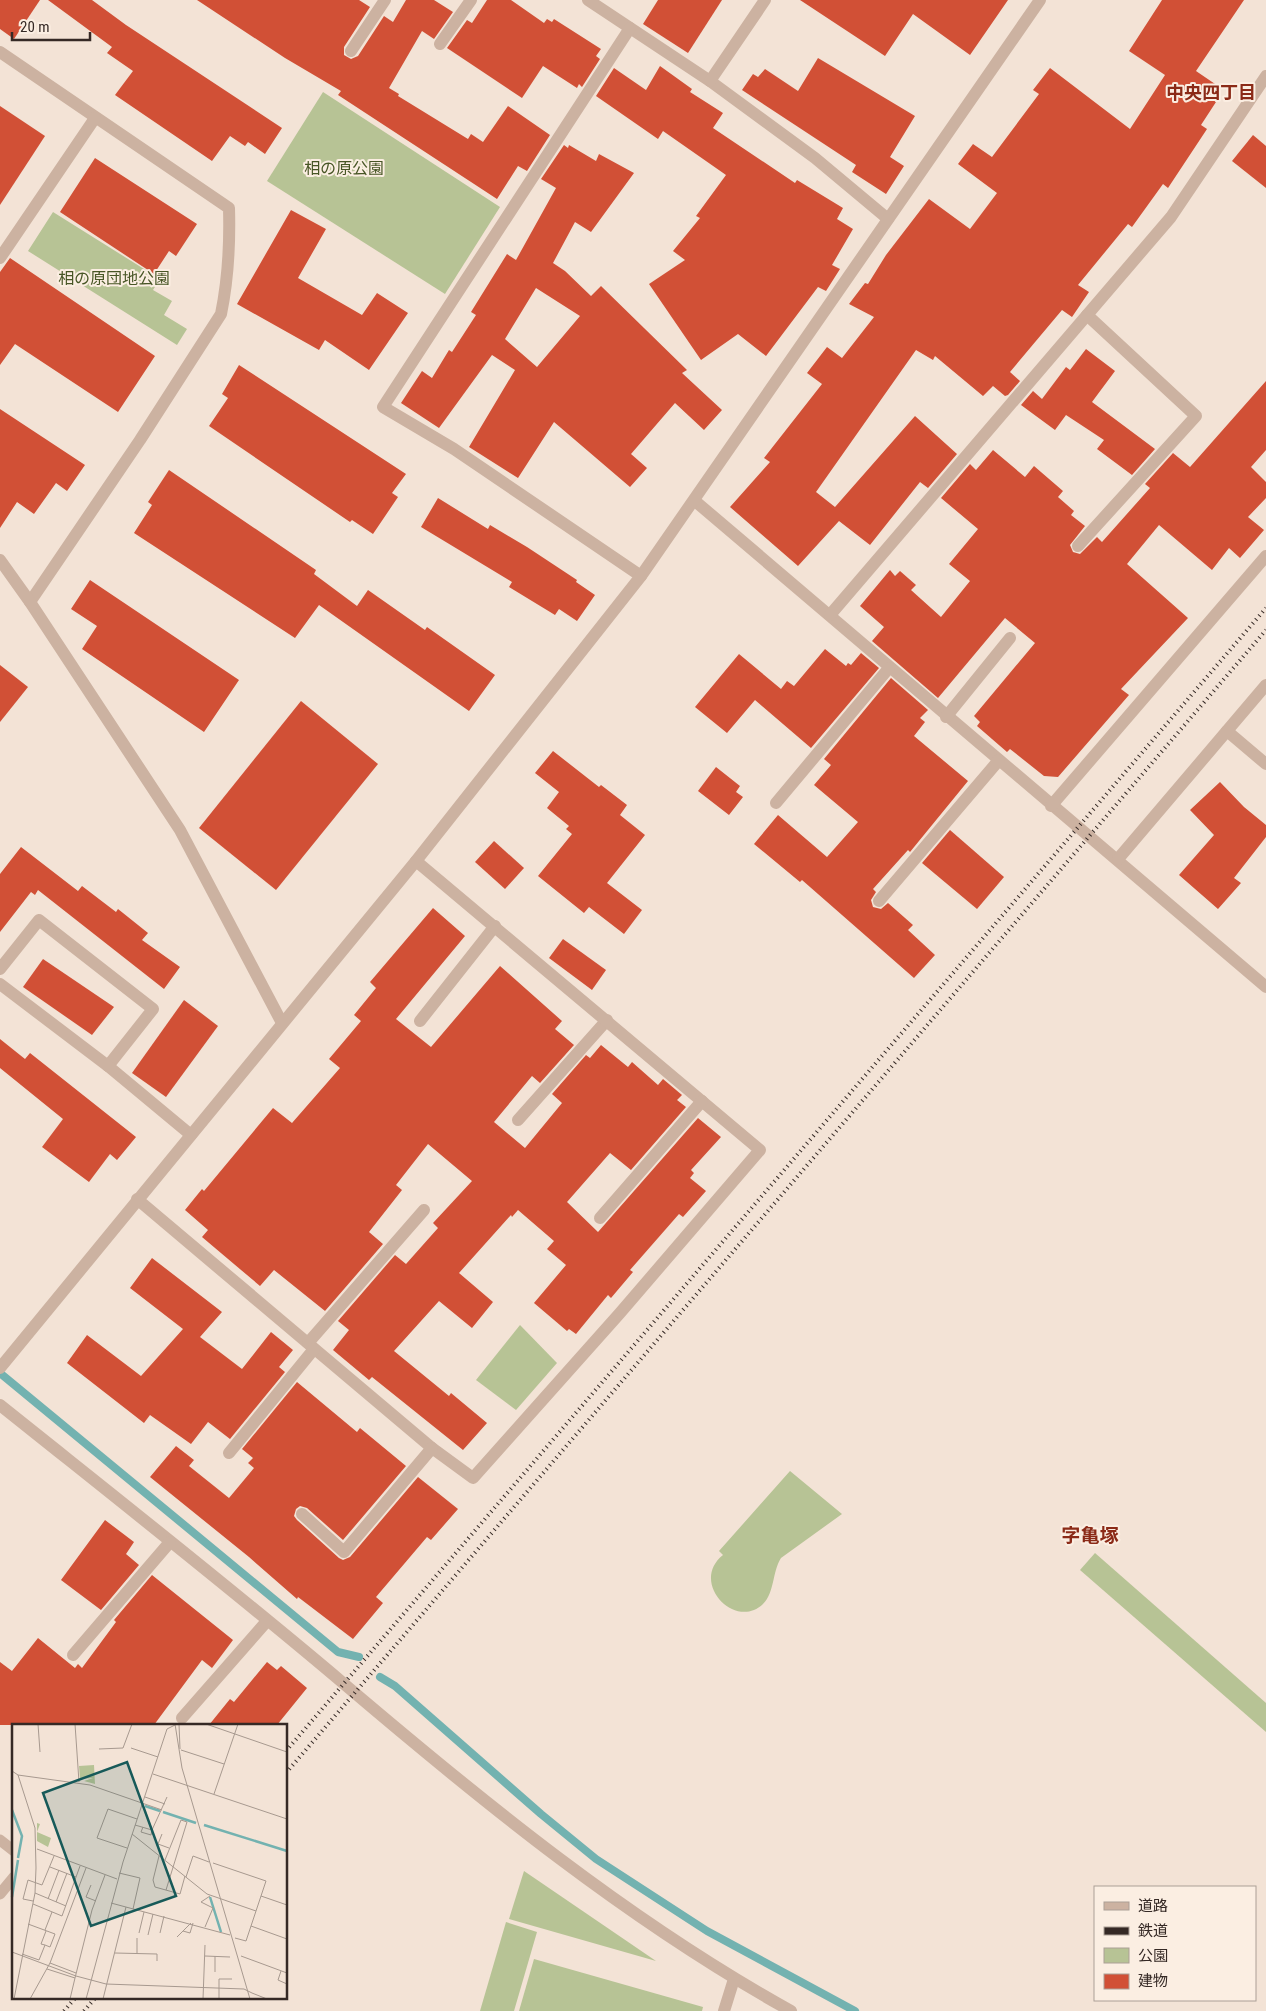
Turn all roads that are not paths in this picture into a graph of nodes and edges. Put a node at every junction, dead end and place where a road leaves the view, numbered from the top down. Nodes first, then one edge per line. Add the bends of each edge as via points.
1 (385, 0) edge
2 (471, 0) edge
3 (588, 0) edge
4 (765, 0) edge
5 (1040, 0) edge
6 (630, 28) junction
7 (440, 44) dead end
8 (351, 51) dead end
9 (0, 52) edge
10 (1266, 76) edge
11 (710, 82) junction
12 (96, 118) junction
13 (888, 219) junction
14 (0, 258) edge
15 (1087, 316) junction
16 (695, 501) junction
17 (1078, 546) dead end
18 (1266, 556) edge
19 (0, 560) edge
20 (642, 576) junction
21 (30, 602) junction
22 (830, 616) junction
23 (1010, 638) dead end
24 (889, 668) junction
25 (1266, 685) edge
26 (946, 717) junction
27 (1228, 731) junction
28 (999, 760) junction
29 (1266, 764) edge
30 (776, 803) dead end
31 (1051, 806) junction
32 (1118, 860) junction
33 (416, 861) junction
34 (879, 901) dead end
35 (496, 926) junction
36 (0, 969) edge
37 (0, 984) edge
38 (1266, 987) edge
39 (607, 1020) junction
40 (420, 1021) dead end
41 (282, 1023) junction
42 (108, 1066) junction
43 (702, 1101) junction
44 (518, 1120) dead end
45 (191, 1135) junction
46 (137, 1199) junction
47 (424, 1210) dead end
48 (600, 1218) dead end
49 (311, 1346) junction
50 (1, 1366) edge
51 (0, 1405) edge
52 (432, 1448) junction
53 (229, 1453) dead end
54 (302, 1514) dead end
55 (170, 1542) junction
56 (267, 1621) junction
57 (74, 1655) dead end
58 (182, 1718) dead end
59 (0, 1840) edge
60 (12, 1849) edge
61 (12, 1879) edge
62 (0, 1894) edge
63 (734, 1979) junction
64 (724, 2011) edge
65 (791, 2011) edge

1 - 8 street
2 - 7 street
3 - 6 street
4 - 11 street
5 - 13 street
6 - 11 street
6 - 20 street via 382,407 454,450
9 - 12 street
10 - 15 street via 1171,217
11 - 13 street via 815,158
12 - 14 street
12 - 21 street via 229,208 225,294 221,314
13 - 16 street
15 - 17 street via 1196,416
15 - 22 street
16 - 20 street
16 - 22 street
18 - 31 street
19 - 21 street
20 - 33 street
21 - 41 street via 180,830
22 - 24 street
23 - 26 street
24 - 26 street
24 - 30 street
25 - 27 street
26 - 28 street
27 - 29 street
27 - 32 street
28 - 31 street
28 - 34 street
31 - 32 street
32 - 38 street
33 - 35 street
33 - 41 street
35 - 39 street
35 - 40 street
36 - 42 street via 39,920 153,1009
37 - 42 street
39 - 43 street
39 - 44 street
41 - 45 street
42 - 45 street
43 - 48 street
43 - 52 street via 760,1150 473,1478
45 - 46 street
46 - 49 street
46 - 50 street
47 - 49 street
49 - 52 street
49 - 53 street
51 - 55 street
52 - 54 street via 344,1552
55 - 56 street
55 - 57 street
56 - 58 street
56 - 63 street via 465,1784 596,1886
59 - 60 lane
61 - 62 lane
63 - 64 street
63 - 65 street

